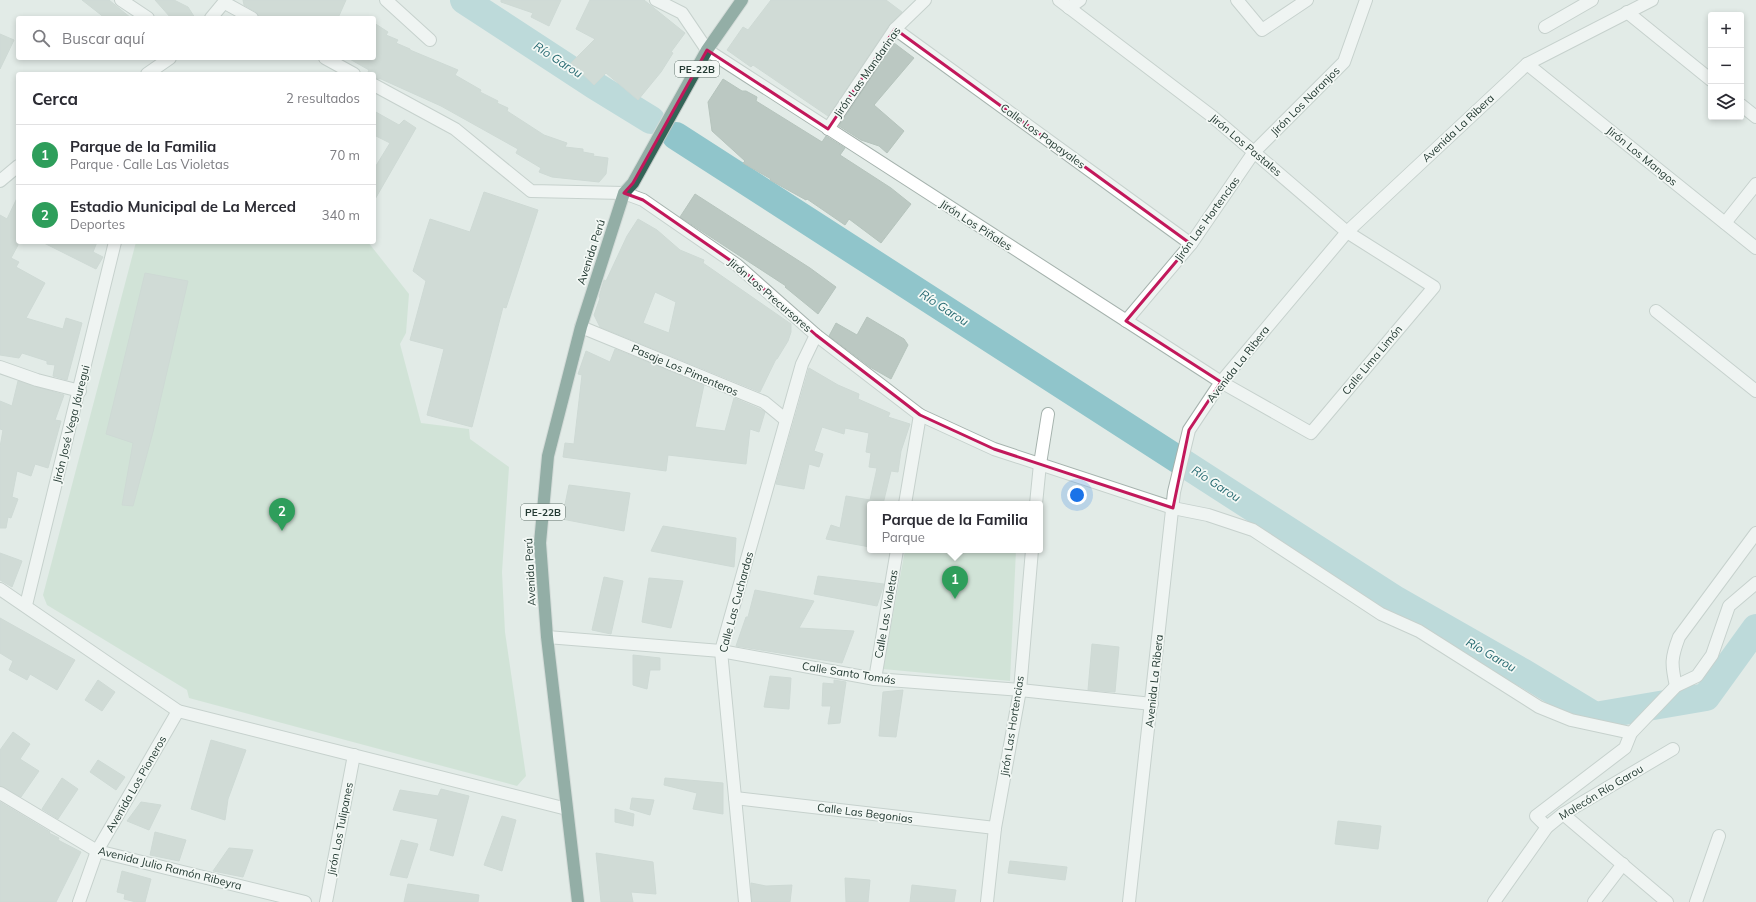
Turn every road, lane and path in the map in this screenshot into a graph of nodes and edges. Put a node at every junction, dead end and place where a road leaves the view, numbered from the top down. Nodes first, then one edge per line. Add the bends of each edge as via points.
1 (121, 0) edge
2 (378, 0) edge
3 (386, 0) edge
4 (656, 0) edge
5 (742, 0) edge
6 (925, 0) edge
7 (1059, 0) edge
8 (1080, 0) edge
9 (1236, 0) edge
10 (1307, 0) edge
11 (1366, 0) edge
12 (1592, 0) edge
13 (1652, 0) edge
14 (225, 1) edge
15 (1069, 8) junction
16 (1627, 12) junction
17 (145, 16) edge
18 (214, 16) edge
19 (249, 16) edge
20 (411, 22) junction
21 (1545, 27) dead end
22 (895, 29) junction
23 (430, 40) dead end
24 (707, 50) junction
25 (168, 60) edge
26 (329, 60) edge
27 (1527, 64) junction
28 (153, 72) edge
29 (350, 72) edge
30 (1708, 78) edge
31 (376, 86) edge
32 (1744, 107) edge
33 (1756, 117) edge
34 (828, 129) junction
35 (1254, 152) junction
36 (16, 168) edge
37 (0, 181) edge
38 (1756, 184) edge
39 (624, 193) junction
40 (1725, 223) junction
41 (1347, 232) junction
42 (115, 244) edge
43 (1191, 244) junction
44 (1756, 248) edge
45 (1434, 287) joint
46 (1656, 311) dead end
47 (1126, 321) junction
48 (580, 326) junction
49 (816, 335) junction
50 (0, 367) edge
51 (1221, 382) junction
52 (80, 390) junction
53 (1756, 391) edge
54 (1048, 414) dead end
55 (920, 415) junction
56 (786, 420) junction
57 (1311, 433) joint
58 (1040, 464) junction
59 (906, 501) edge
60 (1036, 501) edge
61 (1173, 508) junction
62 (1756, 533) edge
63 (896, 553) edge
64 (1032, 553) edge
65 (1756, 583) edge
66 (0, 588) edge
67 (26, 605) junction
68 (547, 637) junction
69 (721, 651) junction
70 (875, 679) junction
71 (1676, 686) junction
72 (1020, 690) junction
73 (1152, 704) junction
74 (178, 711) junction
75 (1631, 733) junction
76 (1673, 749) dead end
77 (354, 755) junction
78 (0, 793) edge
79 (735, 798) junction
80 (567, 809) junction
81 (1563, 814) junction
82 (1547, 827) junction
83 (995, 828) junction
84 (1719, 836) dead end
85 (97, 851) junction
86 (1622, 864) junction
87 (79, 902) edge
88 (305, 902) edge
89 (326, 902) edge
90 (578, 902) edge
91 (745, 902) edge
92 (987, 902) edge
93 (1129, 902) edge
94 (1494, 902) edge
95 (1594, 902) edge
96 (1667, 902) edge
97 (1696, 902) edge

1 - 17 street
2 - 20 street
3 - 20 street
4 - 24 street, Jirón Los Piñales via 682,12
5 - 24 highway, PE-22B
6 - 22 street, Jirón Las Mandarinas
7 - 15 street, Jirón Los Pastales
8 - 15 street
9 - 10 street via 1262,30
11 - 35 street, Jirón Los Naranjos via 1344,62
12 - 21 street
13 - 16 street, Avenida La Ribera
14 - 18 street
14 - 19 street
15 - 35 street, Jirón Los Pastales via 1213,117
16 - 27 street, Avenida La Ribera
16 - 30 street
20 - 23 street
22 - 34 street, Jirón Las Mandarinas
22 - 43 street, Calle Los Papayales
24 - 34 street, Jirón Los Piñales
24 - 39 highway, Avenida Perú / PE-22B via 633,183
25 - 28 street
26 - 29 street
27 - 40 street, Jirón Los Mangos
27 - 41 street, Avenida La Ribera
31 - 39 street, Jirón Los Precursores via 455,129 531,191
32 - 33 street
34 - 47 street, Jirón Los Piñales
35 - 41 street, Jirón Los Pastales
35 - 43 street, Jirón Las Hortencias
36 - 37 street
38 - 40 street
39 - 48 highway, Avenida Perú / PE-22B
39 - 49 street, Jirón Los Precursores via 643,200 737,265
40 - 44 street, Jirón Los Mangos
41 - 45 street, Jirón Los Pastales
41 - 51 street, Avenida La Ribera
42 - 52 street, Jirón José Vega Jáuregui
43 - 47 street, Jirón Las Hortencias
45 - 57 street, Calle Lima Limón
46 - 53 street
47 - 51 street, Jirón Los Piñales
48 - 56 street, Pasaje Los Pimenteros via 764,402
48 - 68 highway, Avenida Perú / PE-22B via 548,456 540,543
49 - 55 street, Jirón Los Precursores
49 - 56 street, Calle Las Cuchardas via 802,364
50 - 52 street via 37,380
51 - 57 street, Jirón Los Piñales
51 - 61 street, Avenida La Ribera via 1189,430 1174,492
52 - 67 street, Jirón José Vega Jáuregui
54 - 58 street
55 - 58 street, Jirón Los Precursores via 994,449
55 - 59 street
56 - 69 street, Calle Las Cuchardas
58 - 60 street
58 - 61 street, Jirón Los Precursores
61 - 73 street, Avenida La Ribera
61 - 75 street, Jirón Los Precursores via 1208,515 1253,530 1381,614 1420,631 1538,707 1571,720
62 - 71 street via 1679,637 1672,667
63 - 70 street, Calle Las Violetas
64 - 72 street, Jirón Las Hortencias
65 - 71 street via 1729,606 1712,655 1697,676
66 - 67 street
67 - 74 street
68 - 69 street, Calle Santo Tomás
68 - 80 highway, Avenida Perú / PE-22B
69 - 70 street, Calle Santo Tomás
69 - 79 street, Calle Las Cuchardas
70 - 72 street, Calle Santo Tomás
71 - 75 street
72 - 73 street, Calle Santo Tomás
72 - 83 street, Jirón Las Hortencias
73 - 93 street, Avenida La Ribera
74 - 77 street
74 - 85 street, Avenida Los Pioneros
75 - 82 street via 1625,748 1536,816
76 - 81 street, Malecón Río Garou
77 - 80 street
77 - 89 street, Jirón Los Tulipanes
78 - 85 street, Avenida Julio Ramón Ribeyra
79 - 83 street, Calle Las Begonias
79 - 91 street, Calle Las Cuchardas
80 - 90 highway, Avenida Perú / PE-22B
81 - 82 street, Malecón Río Garou
81 - 86 street
82 - 94 street, Malecón Río Garou
83 - 92 street, Jirón Las Hortencias
84 - 97 street
85 - 87 street, Avenida Los Pioneros
85 - 88 street, Avenida Julio Ramón Ribeyra
86 - 95 street
86 - 96 street

